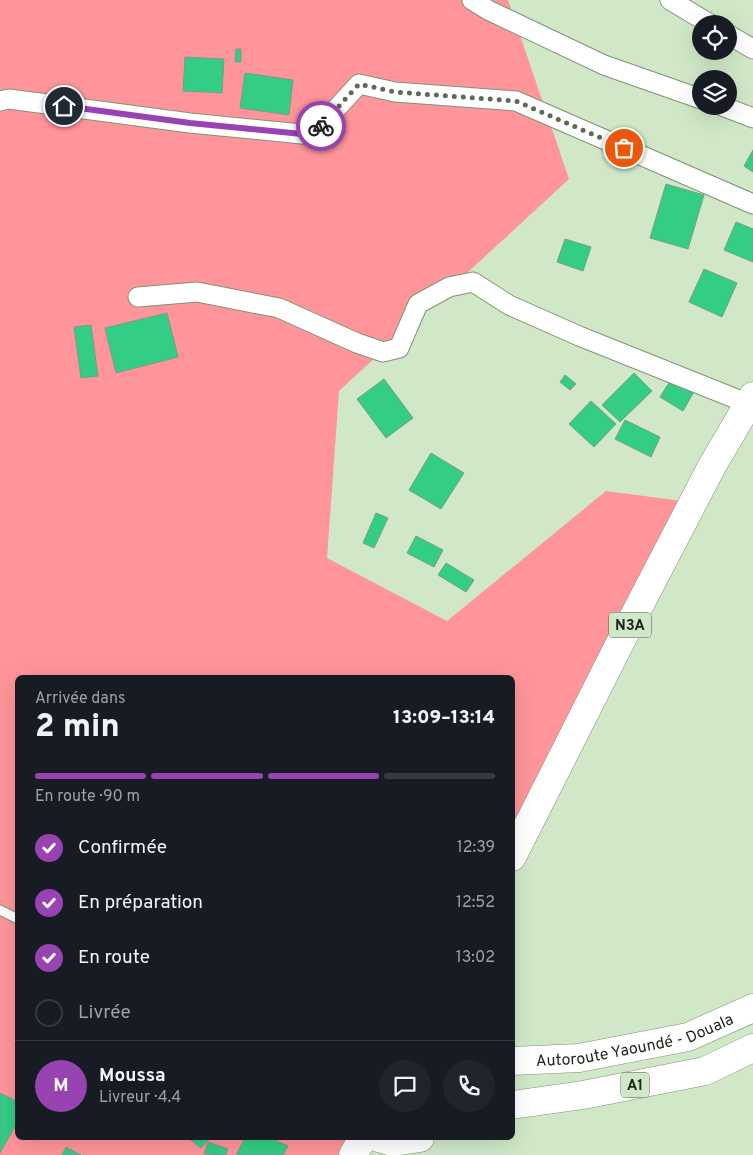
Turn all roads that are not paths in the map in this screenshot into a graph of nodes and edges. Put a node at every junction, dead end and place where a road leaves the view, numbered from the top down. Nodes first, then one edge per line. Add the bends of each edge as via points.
1 (472, 0) edge
2 (670, 0) edge
3 (695, 15) edge
4 (737, 40) edge
5 (753, 49) edge
6 (692, 96) edge
7 (0, 101) edge
8 (737, 112) edge
9 (753, 118) edge
10 (753, 204) edge
11 (138, 297) dead end
12 (751, 400) edge
13 (515, 851) edge
14 (0, 910) edge
15 (15, 918) edge
16 (753, 1008) edge
17 (753, 1048) edge
18 (515, 1061) edge
19 (515, 1105) edge
20 (362, 1140) edge
21 (386, 1140) edge
22 (406, 1140) edge
23 (353, 1155) edge

1 - 6 street via 604,66
2 - 3 street
4 - 5 street
7 - 10 street via 9,99 312,135 359,84 395,92 516,101
8 - 9 street
11 - 12 street via 197,292 279,308 357,344 383,352 399,348 418,304 449,286 473,282 509,305 579,336
12 - 13 highway, N3A via 712,466
14 - 15 lane
16 - 18 highway, Autoroute Yaoundé - Douala / A1 via 688,1037 579,1058
17 - 19 highway, A1 via 705,1072 583,1096
20 - 23 highway
21 - 22 highway

